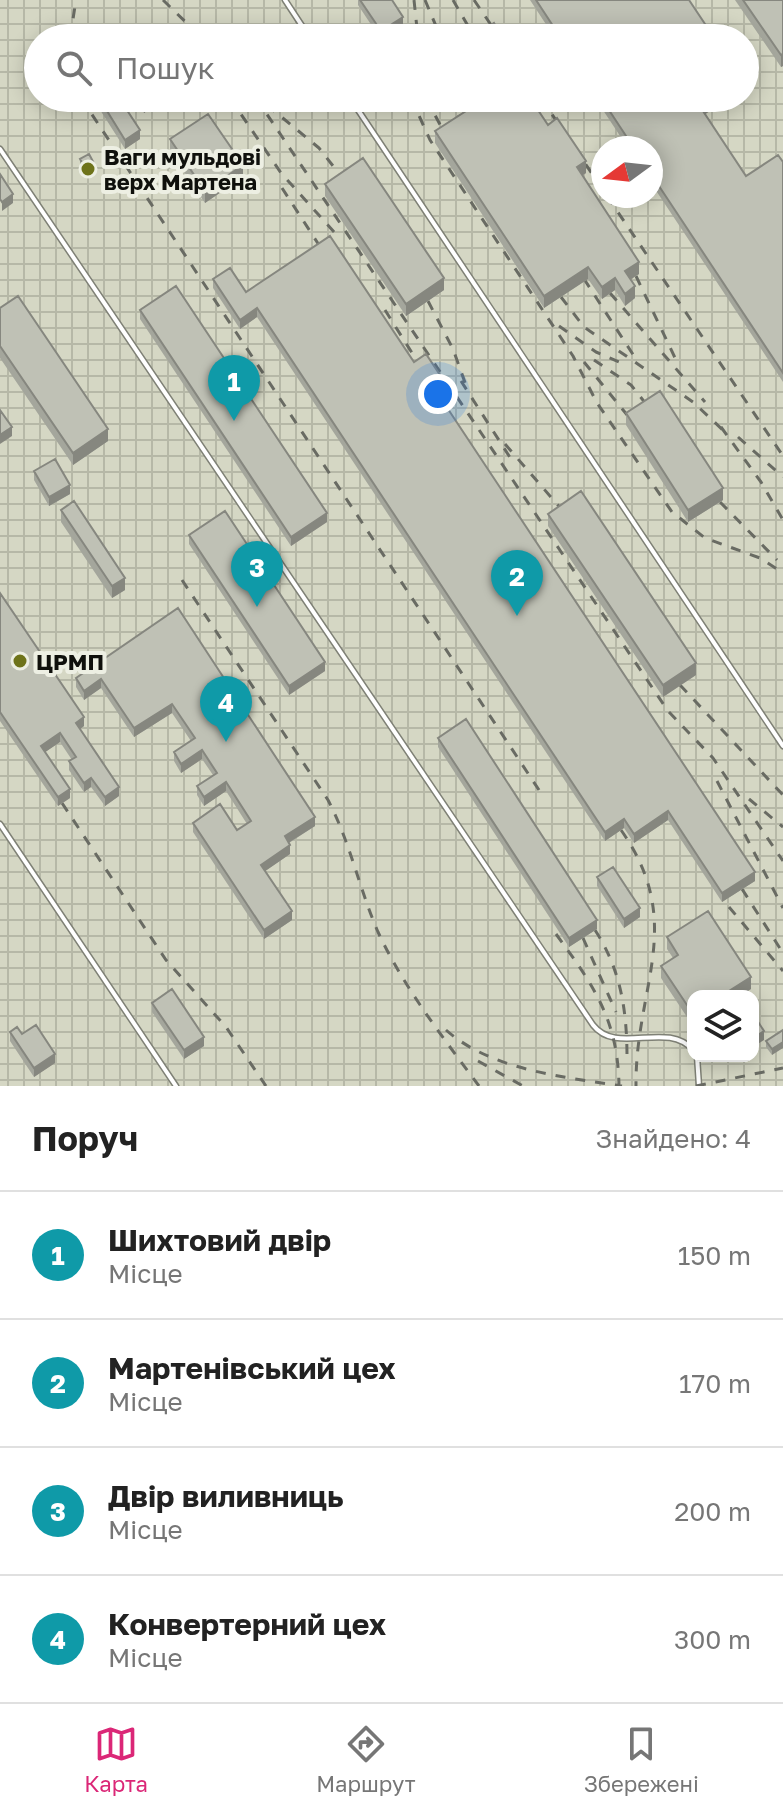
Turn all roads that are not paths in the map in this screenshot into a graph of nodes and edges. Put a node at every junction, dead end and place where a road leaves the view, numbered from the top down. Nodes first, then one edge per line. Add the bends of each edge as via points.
1 (285, 0) edge
2 (301, 24) edge
3 (359, 112) edge
4 (0, 149) edge
5 (783, 746) edge
6 (0, 824) edge
7 (687, 1046) edge
8 (697, 1062) edge
9 (176, 1086) edge
10 (699, 1086) edge

1 - 2 lane
3 - 5 lane
4 - 7 lane via 598,1032 615,1038 673,1037
6 - 9 lane
8 - 10 lane

